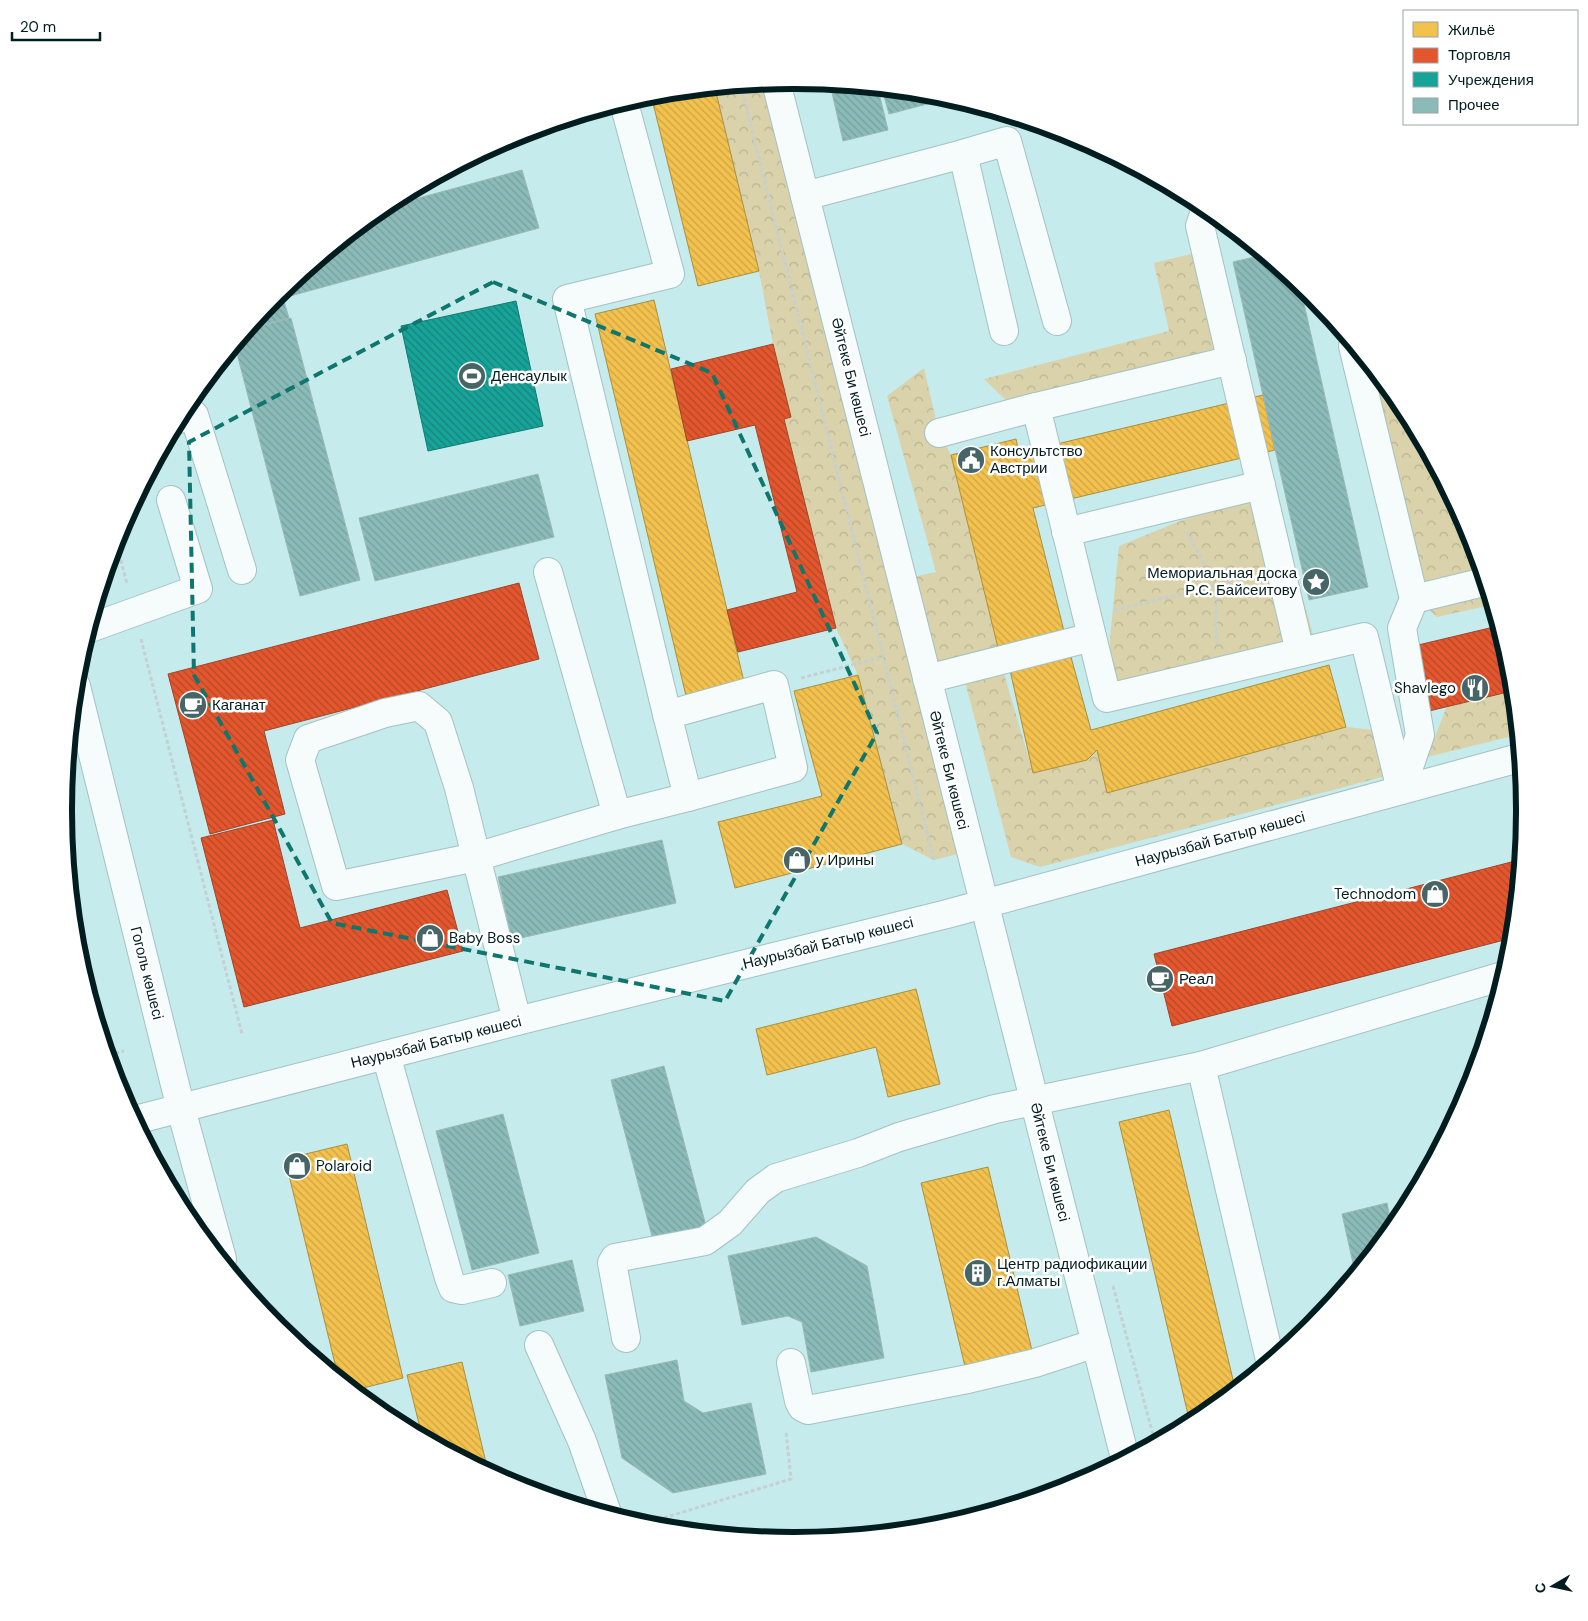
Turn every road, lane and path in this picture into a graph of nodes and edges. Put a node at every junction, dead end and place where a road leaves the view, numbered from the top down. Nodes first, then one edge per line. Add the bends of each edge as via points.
1 (778, 90) edge
2 (742, 91) edge
3 (626, 110) edge
4 (963, 154) junction
5 (805, 196) junction
6 (1203, 217) edge
7 (1057, 321) dead end
8 (1004, 331) dead end
9 (1356, 359) edge
10 (1232, 360) junction
11 (1036, 407) junction
12 (190, 416) edge
13 (939, 433) dead end
14 (1261, 485) junction
15 (171, 500) dead end
16 (1174, 506) junction
17 (1066, 532) junction
18 (120, 555) edge
19 (242, 570) dead end
20 (1281, 571) junction
21 (548, 572) dead end
22 (1478, 583) edge
23 (1216, 586) junction
24 (1414, 599) junction
25 (134, 612) junction
26 (97, 626) edge
27 (1089, 627) junction
28 (1300, 652) junction
29 (883, 657) junction
30 (1216, 672) junction
31 (927, 679) junction
32 (774, 685) junction
33 (81, 705) edge
34 (667, 715) junction
35 (1514, 759) edge
36 (1401, 790) junction
37 (688, 798) junction
38 (617, 815) junction
39 (476, 857) junction
40 (934, 860) dead end
41 (983, 904) junction
42 (1495, 978) edge
43 (516, 1021) junction
44 (242, 1034) dead end
45 (124, 1051) dead end
46 (115, 1053) edge
47 (386, 1055) junction
48 (1201, 1066) junction
49 (1035, 1102) junction
50 (181, 1109) junction
51 (142, 1119) edge
52 (218, 1244) edge
53 (492, 1283) dead end
54 (626, 1338) dead end
55 (1096, 1343) junction
56 (539, 1345) dead end
57 (1269, 1354) edge
58 (791, 1362) dead end
59 (802, 1407) junction
60 (1124, 1452) edge
61 (605, 1506) edge
62 (659, 1519) edge

1 - 5 main road, Әйтеке Би көшесі
2 - 29 path
3 - 34 main road via 670,274 567,299
4 - 5 main road
4 - 7 main road via 1007,141
4 - 8 main road
5 - 31 main road, Әйтеке Би көшесі
6 - 10 main road via 1200,226
9 - 24 main road
10 - 11 main road
10 - 14 main road
11 - 13 main road
11 - 17 main road
12 - 19 main road via 194,415
14 - 16 main road
14 - 20 main road
15 - 25 main road via 198,589
16 - 17 main road
16 - 23 path
17 - 27 main road
18 - 25 path
20 - 23 path
20 - 28 main road
21 - 38 main road
22 - 24 main road
23 - 27 path
23 - 30 path
24 - 36 main road via 1402,628 1420,735
25 - 26 main road
25 - 44 path
27 - 30 main road via 1107,698
27 - 31 main road
28 - 30 main road
28 - 36 main road via 1364,638
29 - 32 path
29 - 40 path
31 - 41 main road, Әйтеке Би көшесі
32 - 34 main road
32 - 37 main road via 793,768
33 - 50 main road, Гоголь көшесі
34 - 37 main road
35 - 36 main road, Наурызбай Батыр көшесі
36 - 41 main road, Наурызбай Батыр көшесі
37 - 38 main road
38 - 39 main road
39 - 39 main road via 438,722 419,706 385,712 308,739 300,760 336,886
39 - 43 main road
41 - 43 main road, Наурызбай Батыр көшесі
41 - 49 main road, Әйтеке Би көшесі
42 - 48 main road
43 - 47 main road, Наурызбай Батыр көшесі
45 - 46 path
47 - 50 main road, Наурызбай Батыр көшесі
47 - 53 main road via 453,1288 462,1290
48 - 49 main road
48 - 57 main road
49 - 54 main road via 979,1114 776,1178 758,1191 730,1223 705,1241 615,1258 612,1263
49 - 55 main road, Әйтеке Би көшесі
50 - 51 main road, Наурызбай Батыр көшесі
50 - 52 main road, Гоголь көшесі
55 - 59 main road via 968,1379 808,1410
55 - 60 main road, Әйтеке Би көшесі
56 - 61 main road via 582,1441
58 - 59 main road
59 - 62 path via 784,1412 791,1478

